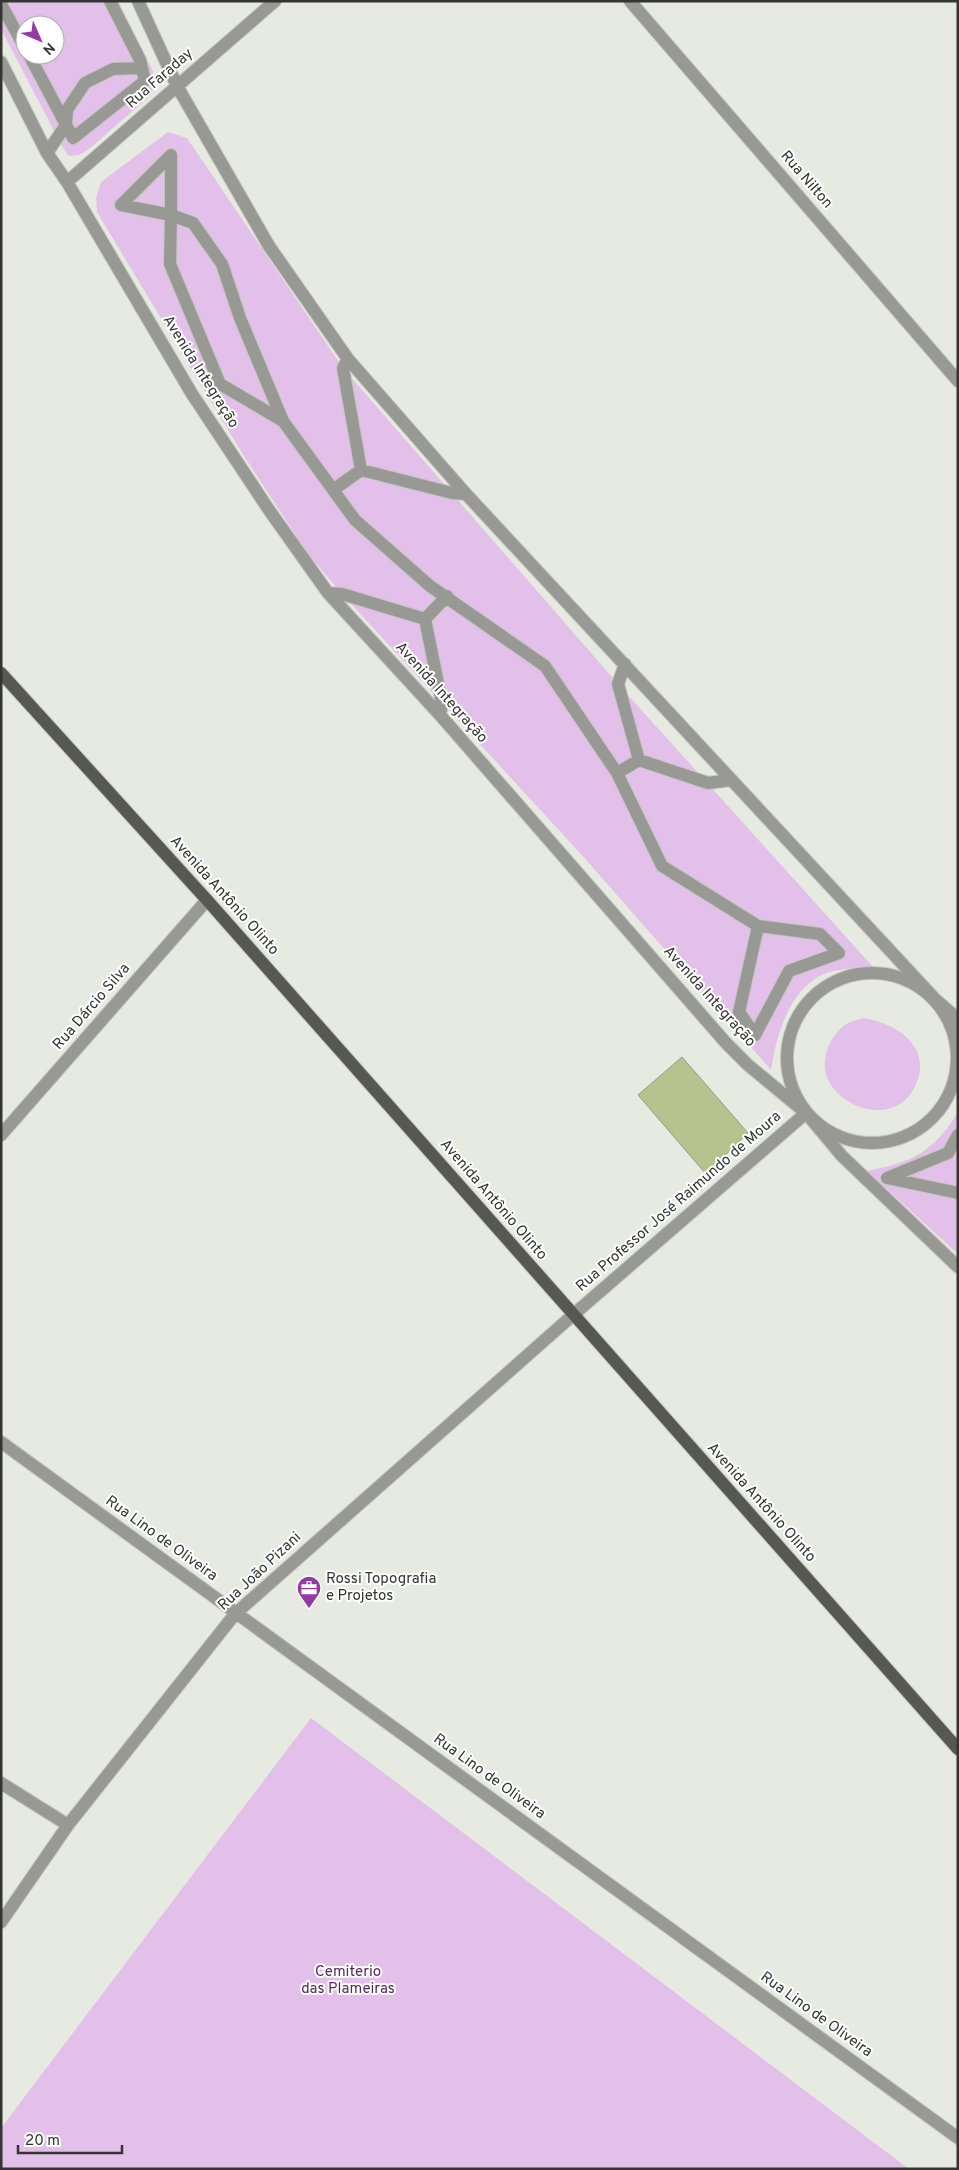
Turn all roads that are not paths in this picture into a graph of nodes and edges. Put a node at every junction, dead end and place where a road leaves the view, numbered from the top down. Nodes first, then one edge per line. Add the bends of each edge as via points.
1 (110, 1) edge
2 (138, 1) edge
3 (276, 1) edge
4 (630, 1) edge
5 (1, 4) edge
6 (15, 30) edge
7 (1, 62) edge
8 (33, 65) edge
9 (142, 68) junction
10 (177, 86) junction
11 (66, 125) junction
12 (47, 153) junction
13 (66, 182) junction
14 (171, 214) junction
15 (348, 359) junction
16 (958, 381) edge
17 (283, 421) junction
18 (361, 470) junction
19 (333, 490) junction
20 (466, 494) junction
21 (328, 593) junction
22 (447, 596) junction
23 (425, 619) junction
24 (625, 664) junction
25 (1, 673) edge
26 (440, 715) junction
27 (639, 760) junction
28 (617, 773) junction
29 (731, 780) junction
30 (208, 900) junction
31 (758, 926) junction
32 (935, 999) junction
33 (958, 1006) edge
34 (958, 1019) edge
35 (806, 1113) junction
36 (1, 1135) edge
37 (958, 1135) edge
38 (958, 1193) edge
39 (958, 1267) edge
40 (573, 1315) junction
41 (1, 1442) edge
42 (236, 1614) junction
43 (958, 1749) edge
44 (1, 1783) edge
45 (68, 1825) junction
46 (1, 1922) edge
47 (958, 2138) edge

1 - 9 street
2 - 10 street
3 - 10 street, Rua Faraday
4 - 16 street, Rua Nilton
5 - 6 street
7 - 12 street, Avenida Integração
8 - 11 street
9 - 11 street via 113,69 85,83 67,110
9 - 11 street via 145,80 73,138
10 - 13 street, Rua Faraday
10 - 15 street via 269,246
11 - 12 street
12 - 13 street, Avenida Integração
13 - 21 street, Avenida Integração via 192,394
14 - 14 street via 171,195 171,155 121,205
14 - 17 street via 193,223 222,264 240,318
14 - 17 street via 170,264 220,384
15 - 18 street via 343,368
15 - 20 street
17 - 19 street
18 - 19 street
18 - 20 street
19 - 22 street via 355,520 430,586
20 - 24 street
21 - 23 street via 342,594
21 - 26 street, Avenida Integração
22 - 23 street
22 - 28 street via 545,666
23 - 26 street via 442,703
24 - 27 street via 618,684
24 - 29 street
25 - 30 main road, Avenida Antônio Olinto
26 - 35 street, Avenida Integração via 726,1043
27 - 28 street
27 - 29 street via 708,783
28 - 31 street via 662,866
29 - 32 street
30 - 36 street, Rua Dárcio Silva
30 - 40 main road, Avenida Antônio Olinto
31 - 31 street via 739,1012 755,1035 789,971 839,953 820,934
32 - 33 street
32 - 34 street
32 - 35 street via 902,977 882,972 861,972 841,977 808,1000 788,1036 786,1057 788,1077
32 - 35 street via 954,1033 957,1052 951,1090 929,1122 895,1140 856,1142 838,1137
35 - 39 street, Avenida Integração via 849,1163
35 - 40 street, Rua Professor José Raimundo de Moura
37 - 38 street via 948,1153 886,1178
40 - 42 street, Rua João Pizani
40 - 43 main road, Avenida Antônio Olinto
41 - 42 street, Rua Lino de Oliveira
42 - 45 street, Rua João Pizani
42 - 47 street, Rua Lino de Oliveira
44 - 45 street
45 - 46 street, Rua João Pizani

